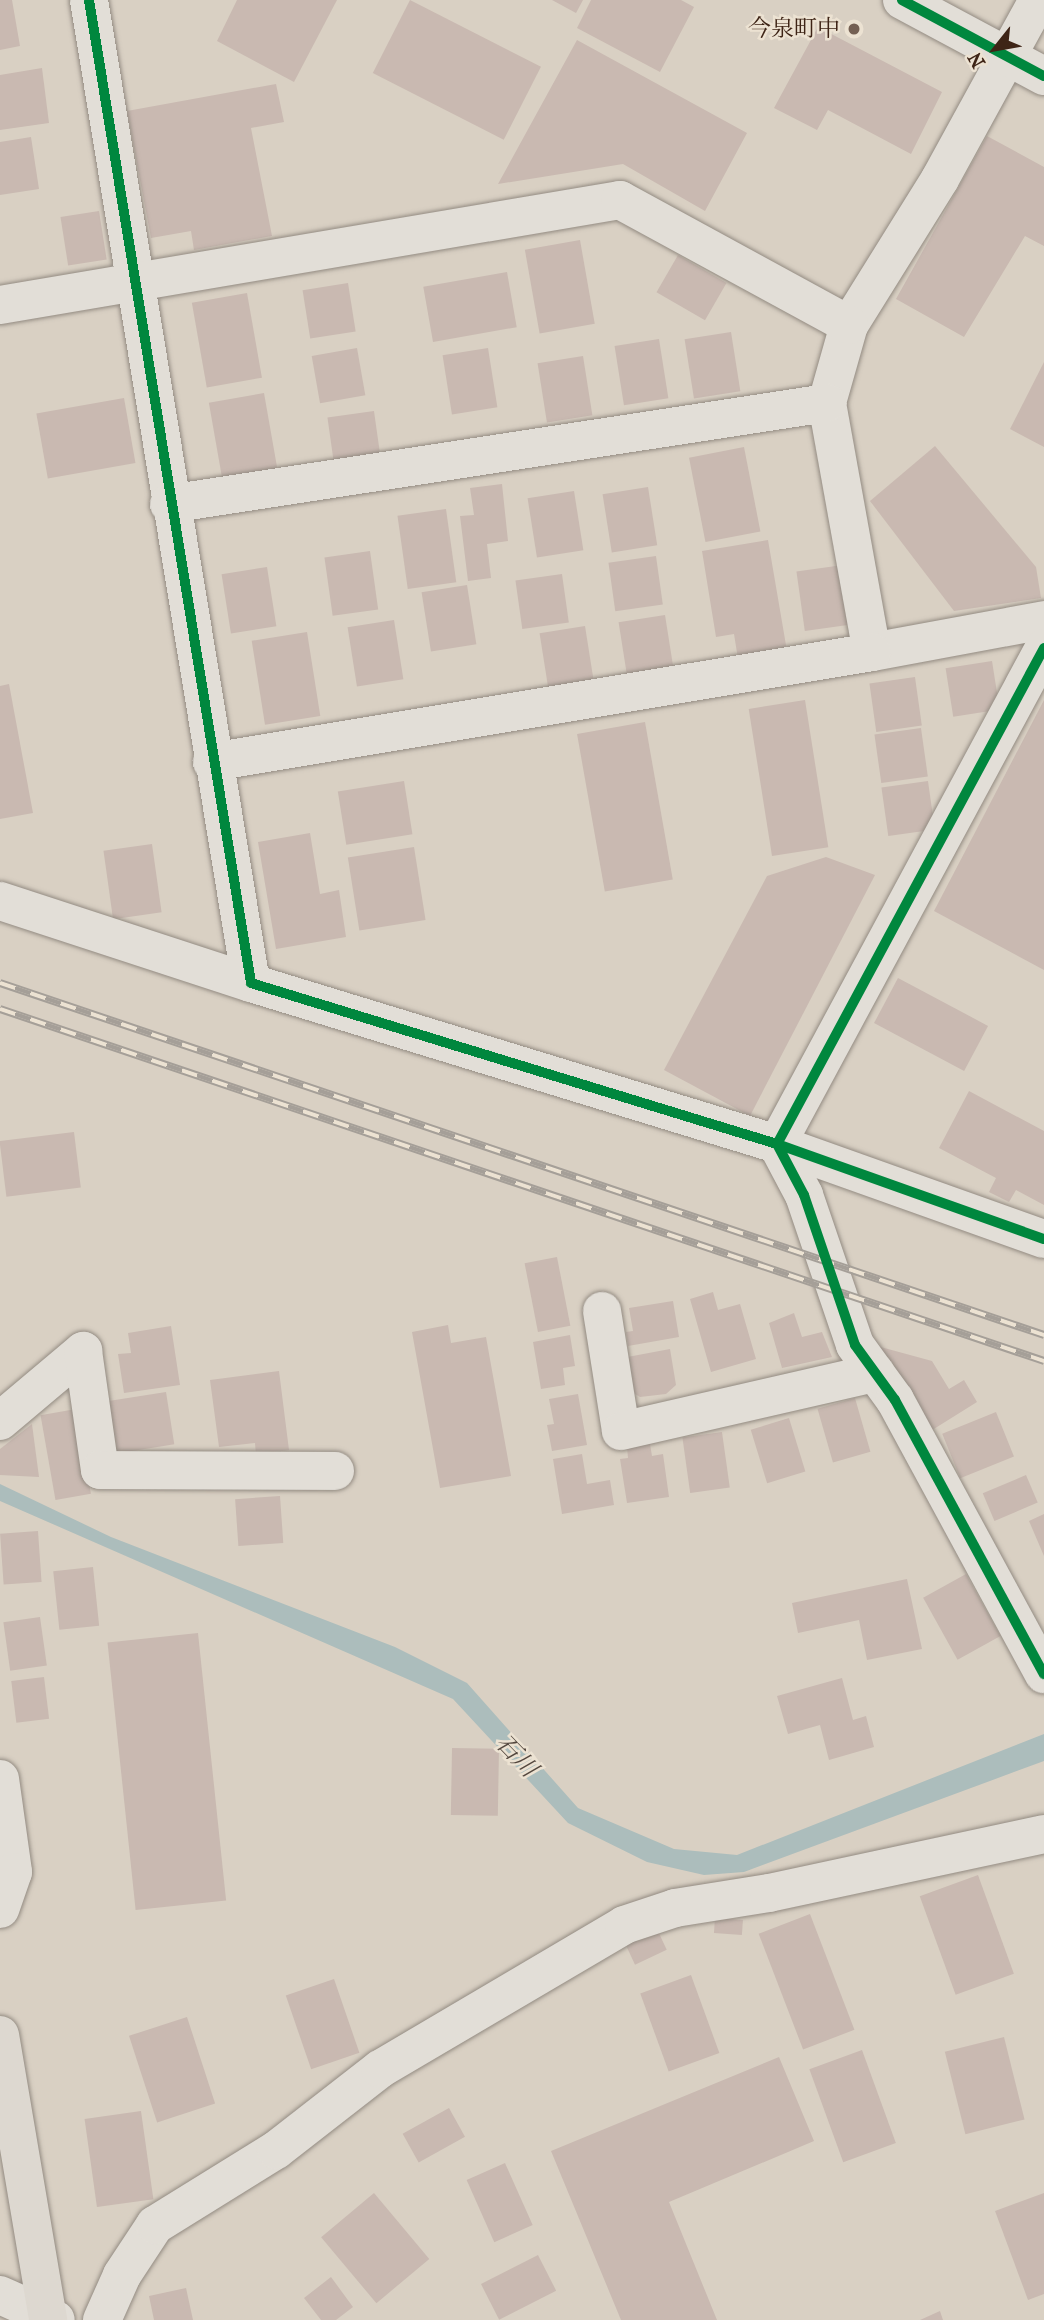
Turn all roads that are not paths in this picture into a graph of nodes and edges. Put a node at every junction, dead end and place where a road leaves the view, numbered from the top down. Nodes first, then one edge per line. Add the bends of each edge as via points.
1 (89, 0) edge
2 (902, 0) edge
3 (1038, 0) edge
4 (1007, 56) junction
5 (1044, 76) edge
6 (132, 282) junction
7 (0, 305) edge
8 (849, 325) junction
9 (827, 403) junction
10 (169, 504) junction
11 (1044, 620) edge
12 (1044, 648) edge
13 (872, 652) junction
14 (212, 762) junction
15 (0, 901) edge
16 (251, 983) junction
17 (777, 1144) junction
18 (1044, 1238) edge
19 (602, 1311) dead end
20 (875, 1373) junction
21 (0, 1421) edge
22 (335, 1471) dead end
23 (1044, 1674) edge
24 (0, 1779) edge
25 (1044, 1834) edge
26 (0, 1909) edge
27 (0, 2035) edge
28 (0, 2295) edge
29 (51, 2319) edge
30 (102, 2320) edge

1 - 6 street
2 - 4 street
3 - 4 street
4 - 5 street
4 - 8 street via 940,179
6 - 7 street
6 - 8 street via 620,200
6 - 10 street
8 - 9 street
9 - 10 street
9 - 13 street
10 - 14 street
11 - 13 street
12 - 17 street
13 - 14 street
14 - 16 street
15 - 16 street
16 - 17 street
17 - 18 street
17 - 20 street via 804,1195 855,1345
19 - 20 street via 621,1431
20 - 23 street via 895,1400
21 - 22 street via 83,1351 100,1470
24 - 26 street via 13,1872
25 - 30 street via 675,1908 624,1924 380,2069 276,2150 155,2225 122,2275
27 - 29 main road
28 - 29 street

